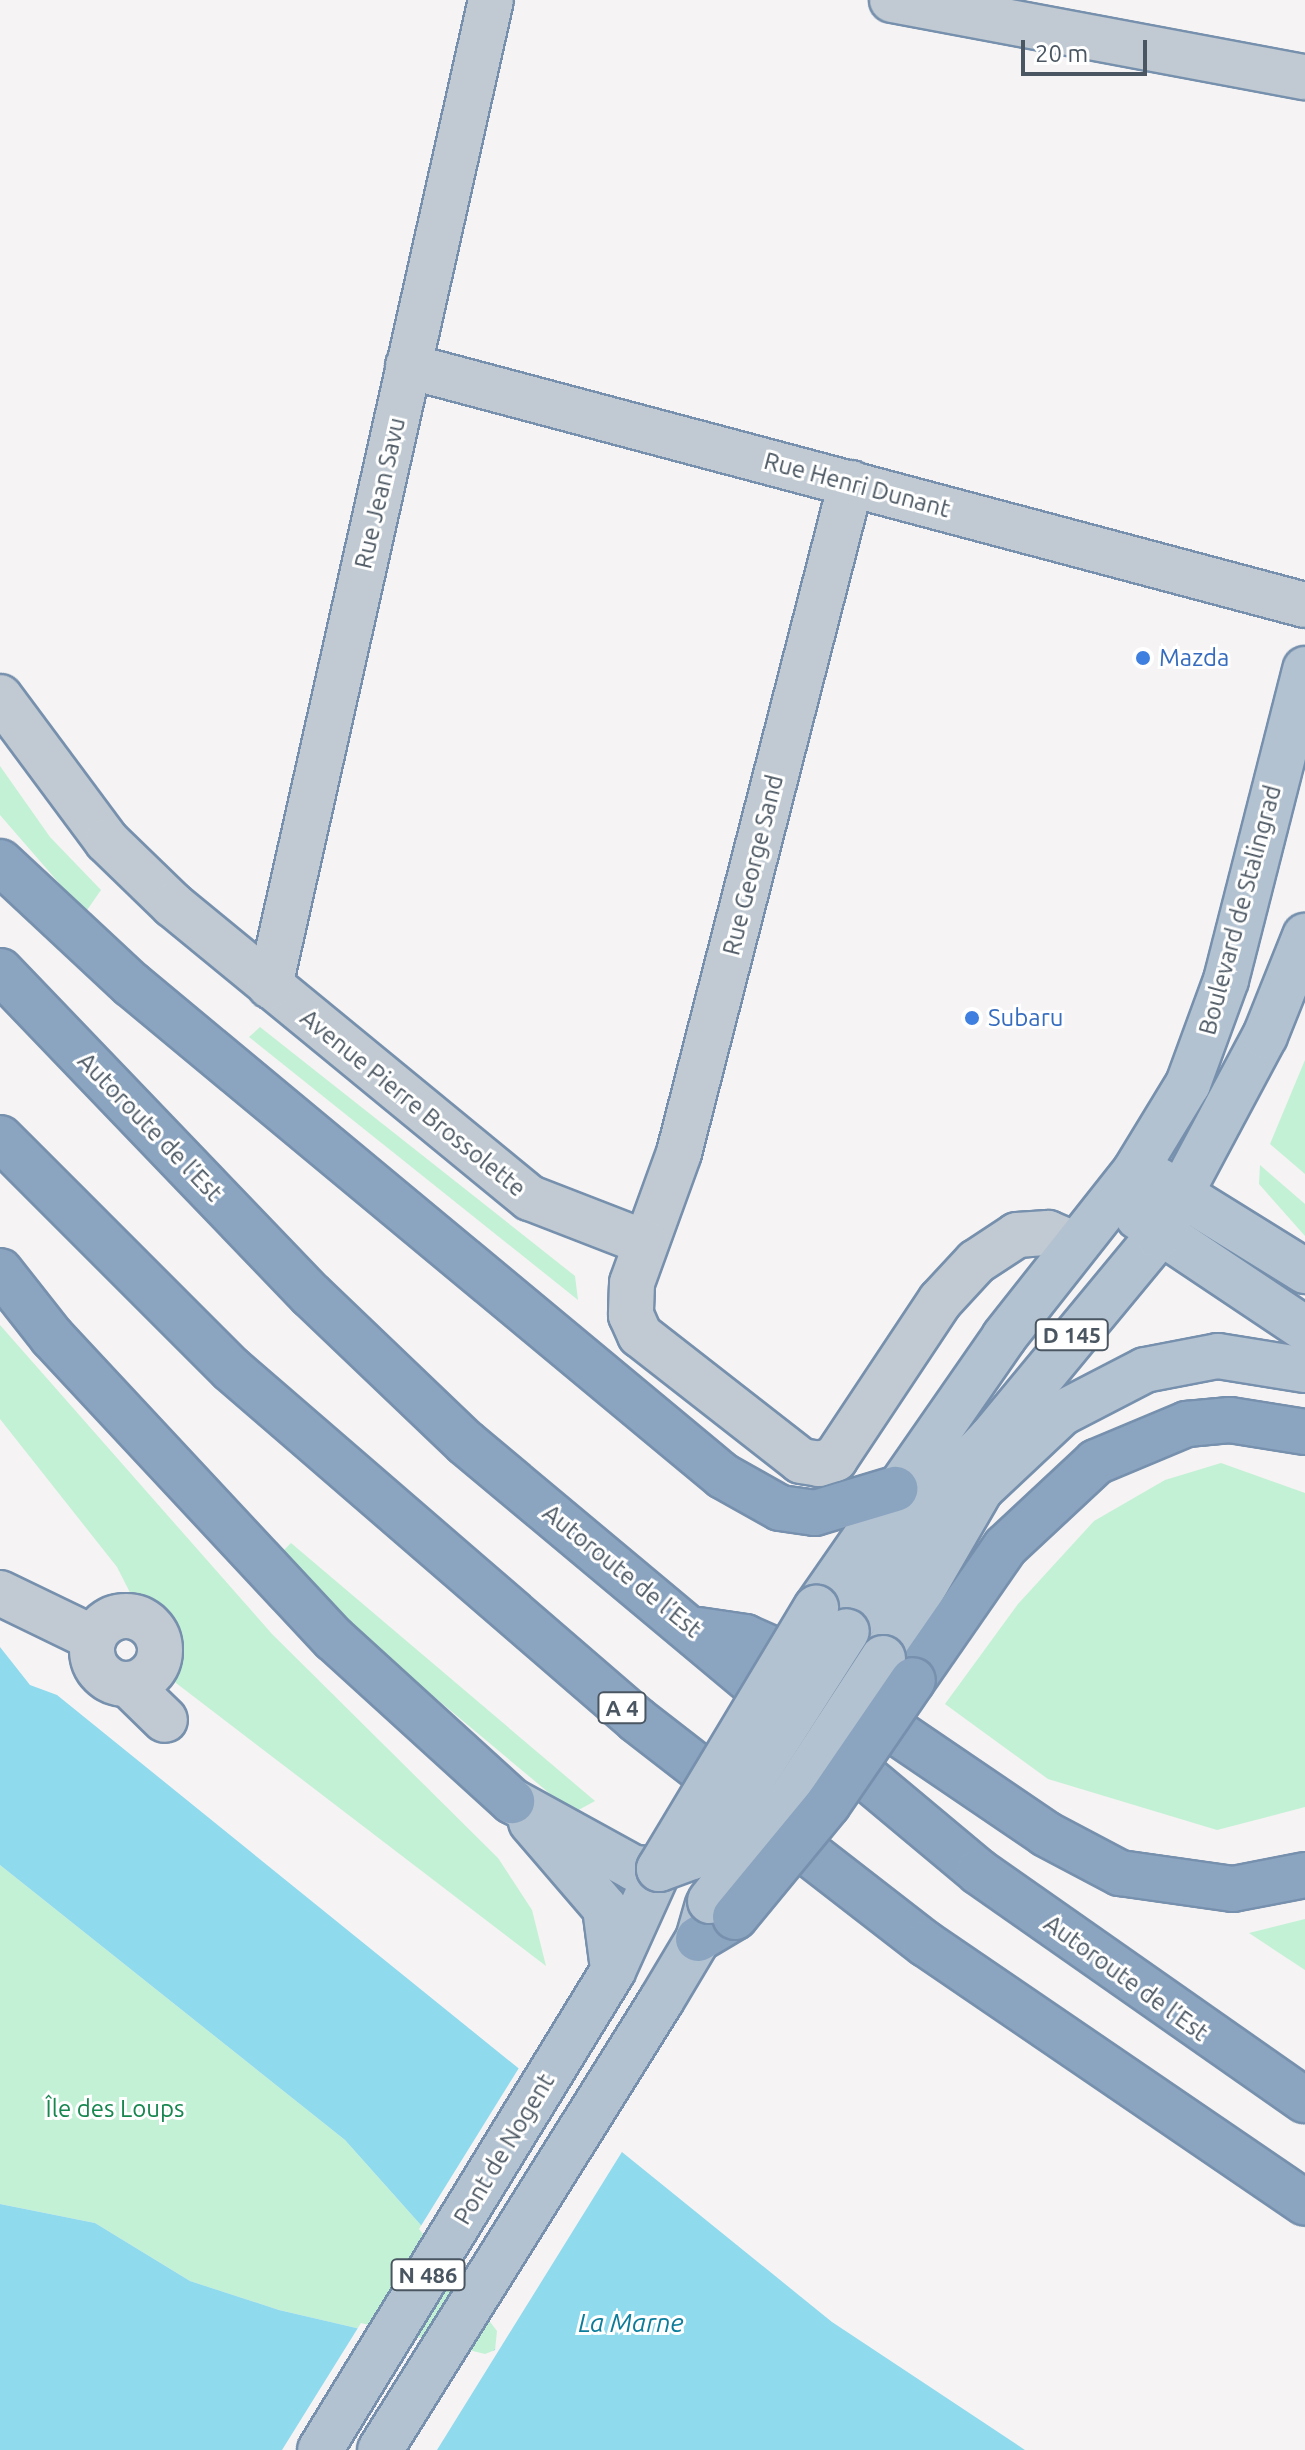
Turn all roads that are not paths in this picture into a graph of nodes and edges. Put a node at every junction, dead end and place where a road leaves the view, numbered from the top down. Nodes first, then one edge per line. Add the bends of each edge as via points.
1 (491, 0) edge
2 (892, 0) edge
3 (1305, 77) edge
4 (408, 366) junction
5 (851, 483) junction
6 (1305, 605) edge
7 (1305, 669) edge
8 (0, 697) edge
9 (0, 862) edge
10 (1305, 936) edge
11 (0, 971) edge
12 (270, 986) junction
13 (0, 1138) edge
14 (1125, 1184) junction
15 (1183, 1190) junction
16 (1158, 1236) junction
17 (646, 1243) junction
18 (1076, 1245) junction
19 (0, 1271) edge
20 (1305, 1271) edge
21 (1305, 1329) edge
22 (1305, 1370) edge
23 (1305, 1432) edge
24 (991, 1438) junction
25 (895, 1489) junction
26 (981, 1489) junction
27 (851, 1551) joint
28 (0, 1593) edge
29 (832, 1620) junction
30 (695, 1630) junction
31 (93, 1638) junction
32 (898, 1669) junction
33 (129, 1685) junction
34 (165, 1720) dead end
35 (512, 1801) junction
36 (659, 1869) junction
37 (1305, 1875) edge
38 (714, 1919) joint
39 (613, 1971) junction
40 (1305, 2100) edge
41 (1305, 2203) edge
42 (320, 2450) edge
43 (380, 2450) edge

1 - 4 street, Rue Jean Savu
2 - 3 street
4 - 5 street, Rue Henri Dunant
4 - 12 street, Rue Jean Savu
5 - 6 street, Rue Henri Dunant
5 - 17 street, Rue George Sand via 679,1153
7 - 14 main road, Boulevard de Stalingrad / D 145 via 1210,1027 1188,1084
8 - 12 street, Avenue Pierre Brossolette via 107,841
9 - 25 highway via 131,984 723,1476 780,1508 815,1513
10 - 15 main road, D 145 via 1265,1036
11 - 30 highway, Autoroute de l’Est via 433,1411
12 - 17 street, Avenue Pierre Brossolette via 530,1198
13 - 41 highway, A 4 via 231,1369 637,1720 926,1944
14 - 15 main road
14 - 16 main road
14 - 18 main road, Boulevard de Stalingrad / D 145
15 - 16 main road, D 145
15 - 20 main road
16 - 21 main road
16 - 24 main road, D 145
17 - 18 street via 632,1283 631,1315 640,1335 801,1461 819,1464 835,1459 940,1301 976,1262 1017,1235 1048,1233
18 - 25 main road, Boulevard de Stalingrad / D 145
19 - 35 highway via 52,1337 334,1639
22 - 26 main road via 1218,1356 1145,1370 1062,1413
23 - 32 highway via 1230,1420 1187,1424 1096,1462 1005,1547
24 - 26 main road, D 145
24 - 29 main road
25 - 27 main road, D 145
26 - 32 main road, D 145
27 - 29 main road, N 486
28 - 31 street
29 - 36 main road, N 486, bridge
30 - 37 highway via 745,1637 777,1651 1046,1834 1120,1873 1233,1889
30 - 40 highway, Autoroute de l’Est via 979,1872
31 - 33 street via 98,1671
31 - 33 street via 107,1621 129,1616 157,1635 156,1667
32 - 38 highway, bridge via 828,1804
33 - 34 street
35 - 36 main road via 634,1868
35 - 39 main road via 605,1908
36 - 39 main road, N 486
38 - 43 main road, N 486
39 - 42 main road, Pont de Nogent / N 486

